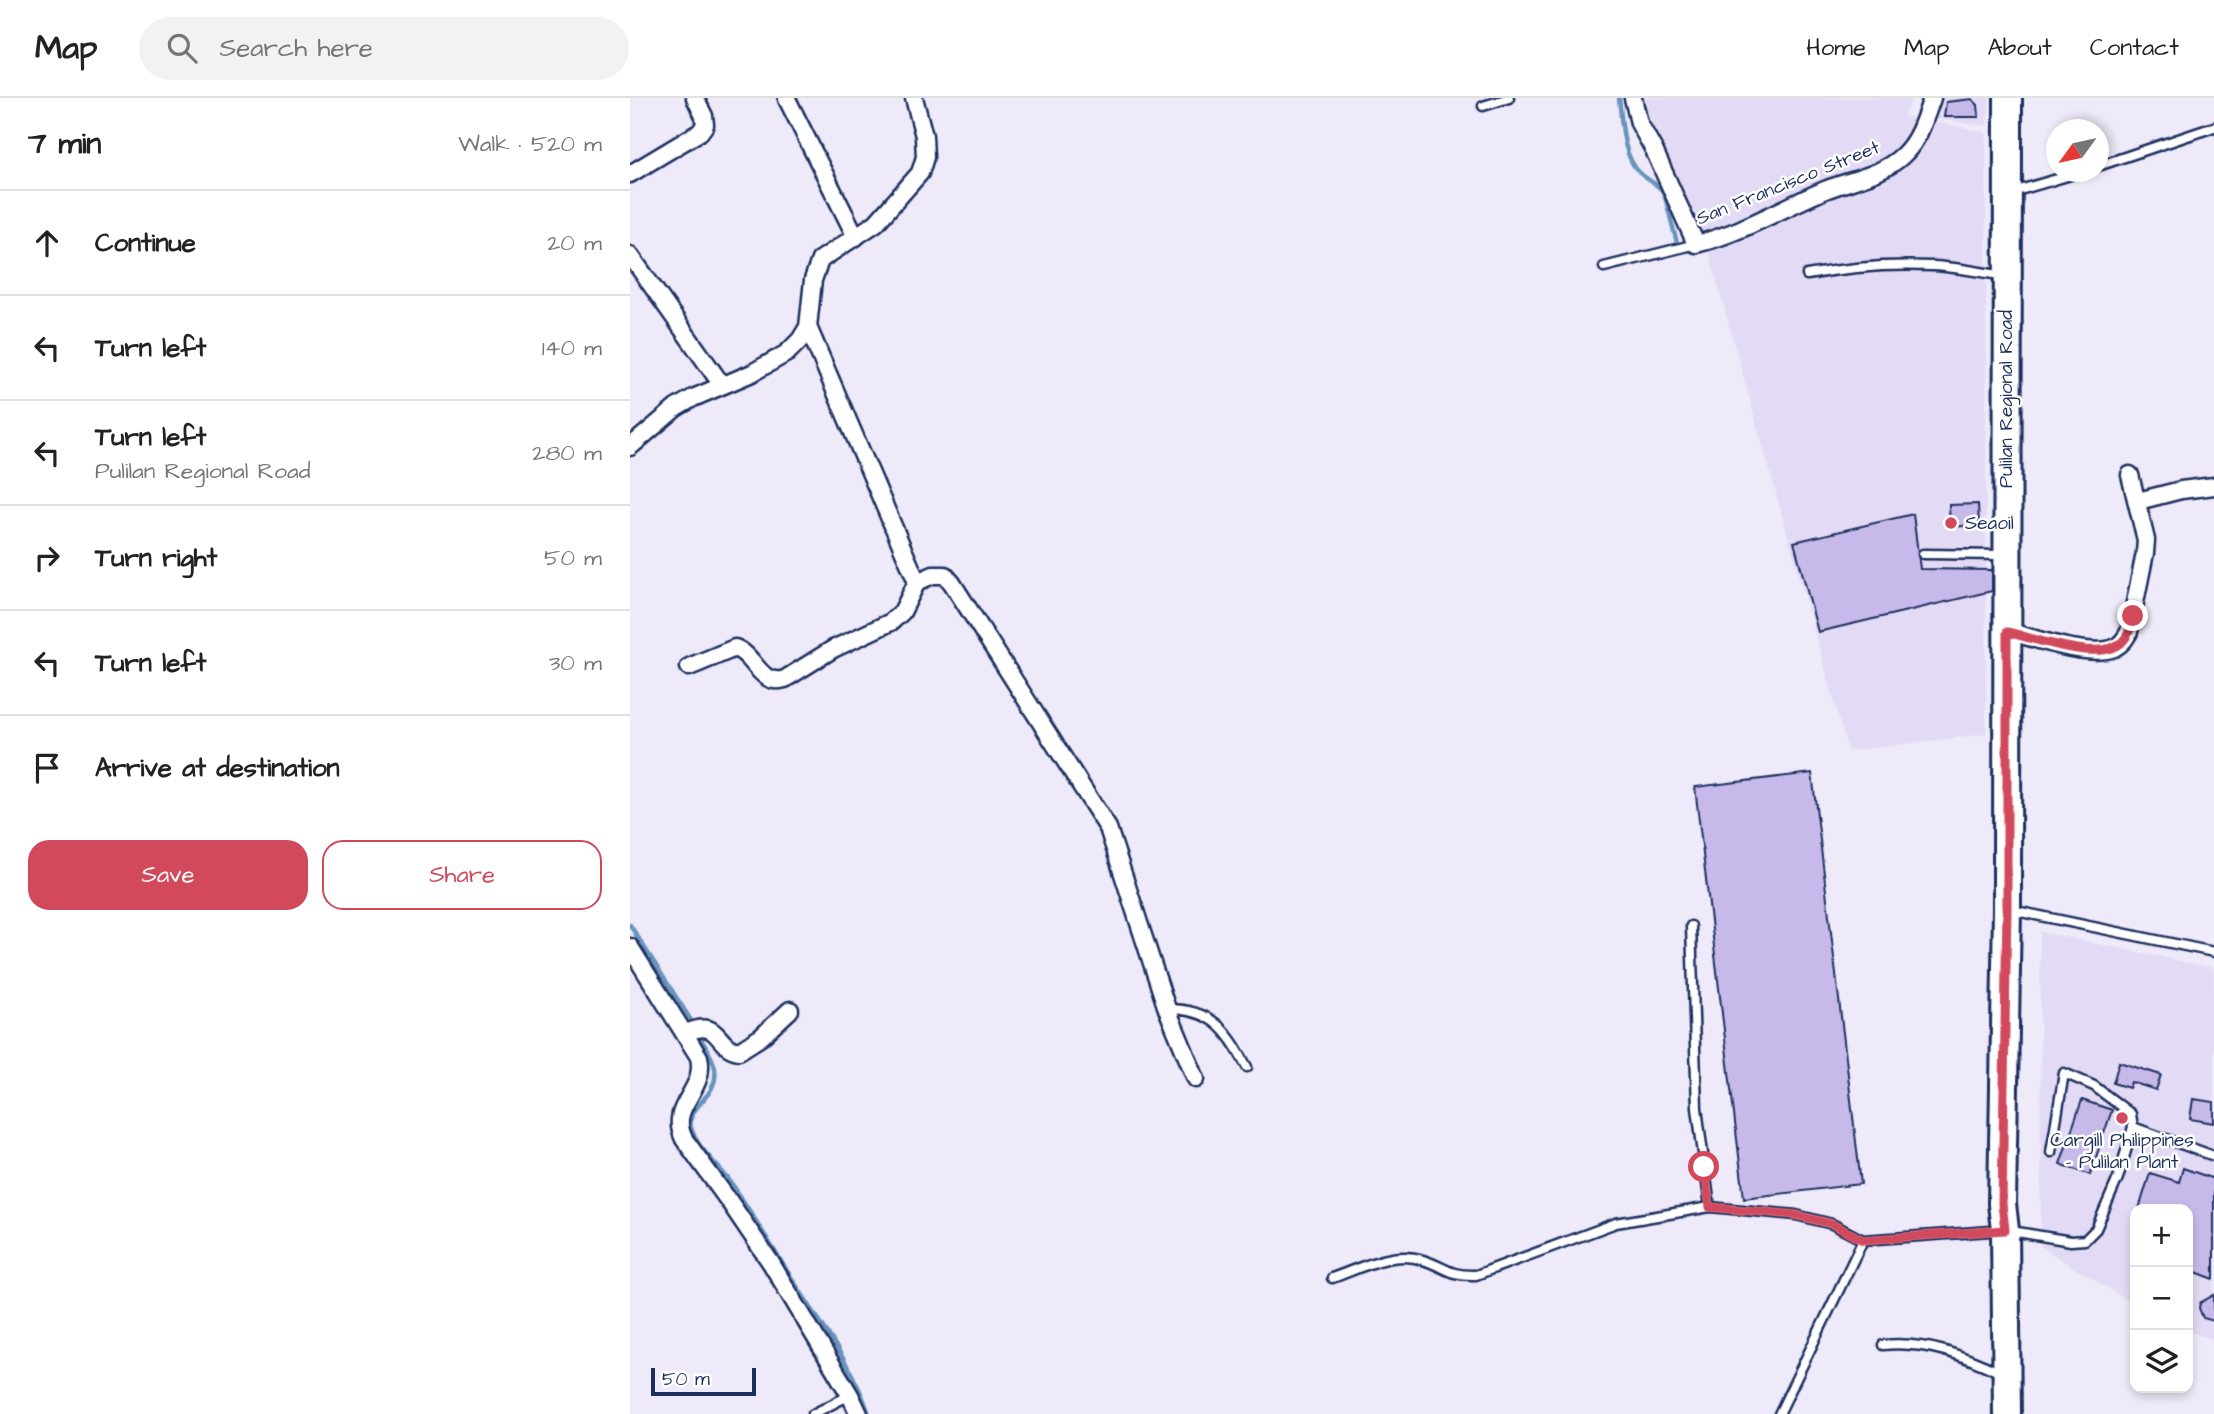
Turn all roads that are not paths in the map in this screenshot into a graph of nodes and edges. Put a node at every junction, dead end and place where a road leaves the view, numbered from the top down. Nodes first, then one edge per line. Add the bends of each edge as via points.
1 (695, 98) edge
2 (914, 98) edge
3 (1509, 98) edge
4 (1633, 98) edge
5 (1932, 98) edge
6 (2008, 98) edge
7 (787, 99) edge
8 (1483, 106) dead end
9 (2214, 127) edge
10 (2109, 162) edge
11 (630, 174) edge
12 (2047, 182) edge
13 (2007, 194) junction
14 (856, 237) junction
15 (1696, 244) junction
16 (630, 255) edge
17 (1604, 267) dead end
18 (1807, 275) dead end
19 (2007, 276) junction
20 (808, 327) junction
21 (722, 385) junction
22 (630, 447) edge
23 (2130, 475) dead end
24 (2214, 486) edge
25 (2138, 502) junction
26 (1923, 554) dead end
27 (2006, 555) junction
28 (917, 582) junction
29 (2007, 632) junction
30 (689, 667) dead end
31 (2007, 909) junction
32 (1691, 926) dead end
33 (630, 947) edge
34 (2214, 952) edge
35 (1167, 1009) junction
36 (790, 1010) dead end
37 (686, 1033) junction
38 (1247, 1067) dead end
39 (1196, 1079) dead end
40 (2133, 1128) junction
41 (2051, 1152) dead end
42 (2214, 1156) edge
43 (1710, 1207) junction
44 (2005, 1230) junction
45 (1863, 1240) junction
46 (1332, 1278) dead end
47 (1883, 1345) dead end
48 (2007, 1376) junction
49 (850, 1395) junction
50 (813, 1414) edge
51 (859, 1414) edge
52 (1779, 1414) edge
53 (2007, 1414) edge

1 - 11 street via 704,116 700,132
2 - 14 street via 924,136 920,173 876,223
3 - 8 lane
4 - 15 street, San Francisco Street via 1639,123
5 - 15 street, San Francisco Street via 1919,135 1889,167 1825,190 1722,238
6 - 13 main road, Pulilan Regional Road
7 - 14 street
9 - 10 lane
12 - 13 lane
13 - 19 main road, Pulilan Regional Road
14 - 20 street via 820,260
15 - 17 lane
16 - 21 street
18 - 19 lane via 1882,266 1934,266
19 - 27 main road, Pulilan Regional Road
20 - 21 street via 786,353
20 - 28 street
21 - 22 street via 676,408
23 - 25 street
24 - 25 street
25 - 29 street via 2145,553 2129,632 2122,643 2085,651
26 - 27 lane
27 - 29 main road, Pulilan Regional Road
28 - 30 street via 902,612 891,622 785,678 765,678 744,651 736,648
28 - 35 street via 945,575 952,583 1108,828
29 - 31 main road, Pulilan Regional Road
31 - 34 lane
31 - 44 main road, Pulilan Regional Road
32 - 43 lane via 1697,1108
33 - 37 street
35 - 38 lane via 1205,1015 1222,1028
35 - 39 street
36 - 37 street via 739,1051 707,1028
37 - 49 street via 701,1066 699,1080 679,1118 679,1130 771,1263
40 - 41 lane via 2131,1114 2124,1107 2095,1086 2064,1073
40 - 42 lane
40 - 44 lane via 2118,1178 2096,1229 2085,1240
43 - 45 lane via 1796,1215 1832,1224
43 - 46 lane via 1616,1223 1476,1275 1460,1276 1423,1260 1398,1256
44 - 45 lane
44 - 48 main road, Pulilan Regional Road
45 - 52 lane
47 - 48 lane via 1942,1349
48 - 53 main road, Pulilan Regional Road
49 - 50 lane
49 - 51 street

